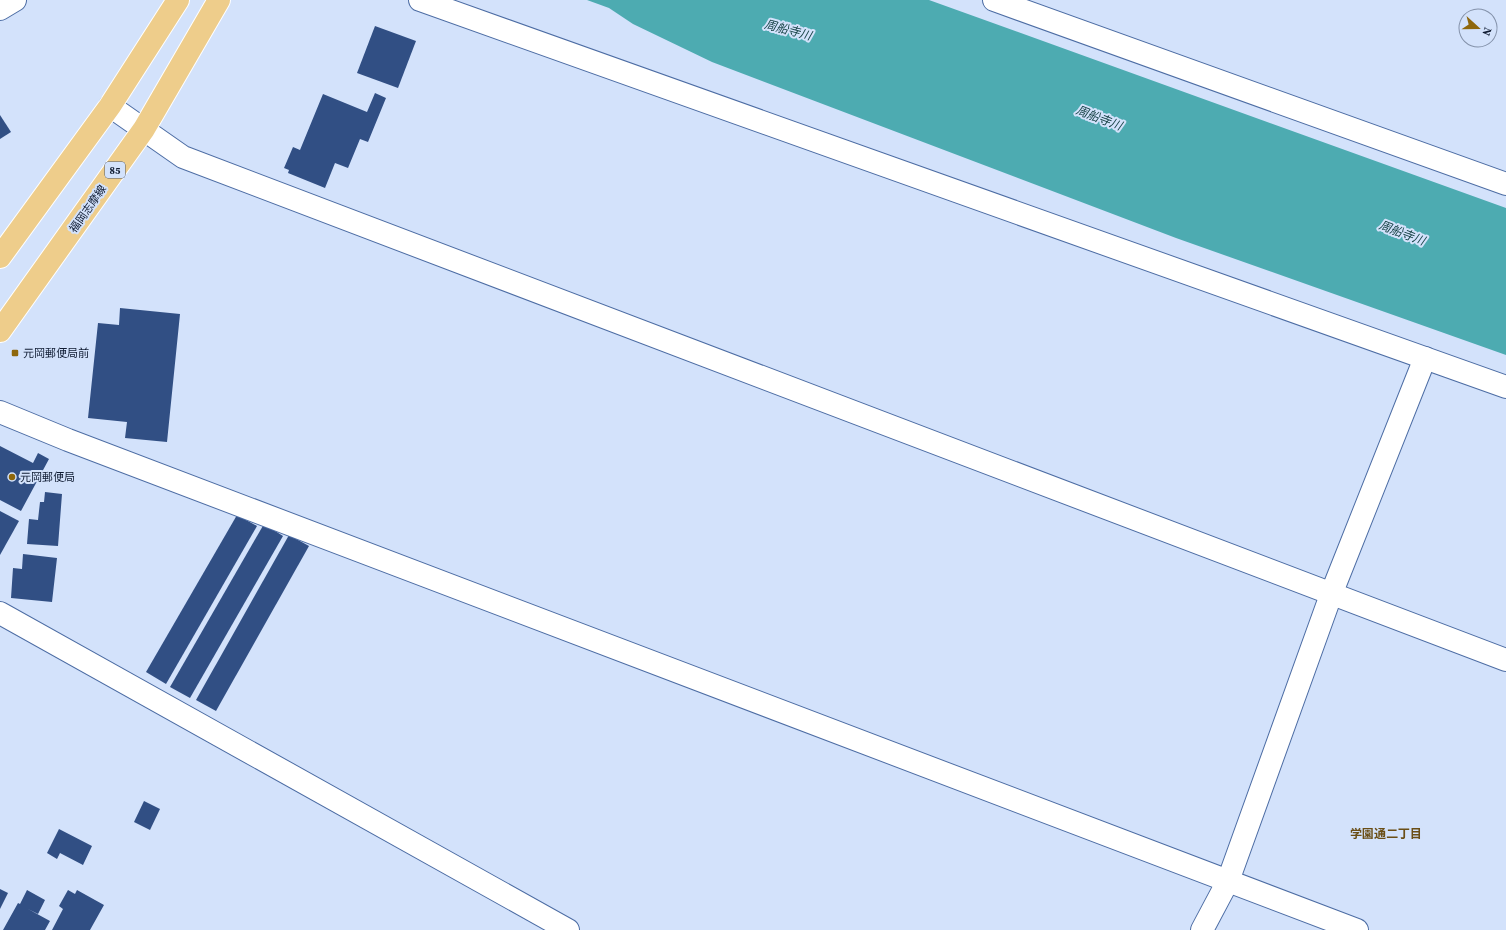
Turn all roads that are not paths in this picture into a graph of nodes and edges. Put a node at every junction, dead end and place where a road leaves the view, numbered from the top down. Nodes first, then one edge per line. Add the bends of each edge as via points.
1 (15, 0) edge
2 (178, 0) edge
3 (219, 0) edge
4 (420, 0) edge
5 (994, 0) edge
6 (0, 9) edge
7 (110, 106) junction
8 (144, 129) junction
9 (1506, 184) edge
10 (0, 257) edge
11 (0, 331) edge
12 (1425, 358) junction
13 (1506, 387) edge
14 (0, 412) edge
15 (1332, 592) junction
16 (0, 613) edge
17 (1506, 660) edge
18 (1228, 881) junction
19 (568, 930) edge
20 (1202, 930) edge
21 (1357, 930) edge

1 - 6 street
2 - 7 main road
3 - 8 main road, 福岡志摩線 / 85
4 - 12 street
5 - 9 street
7 - 8 street
7 - 10 main road
8 - 11 main road, 福岡志摩線 / 85
8 - 15 street via 183,157
12 - 13 street
12 - 15 street
14 - 18 street
15 - 17 street
15 - 18 street
16 - 19 street
18 - 20 street
18 - 21 street

